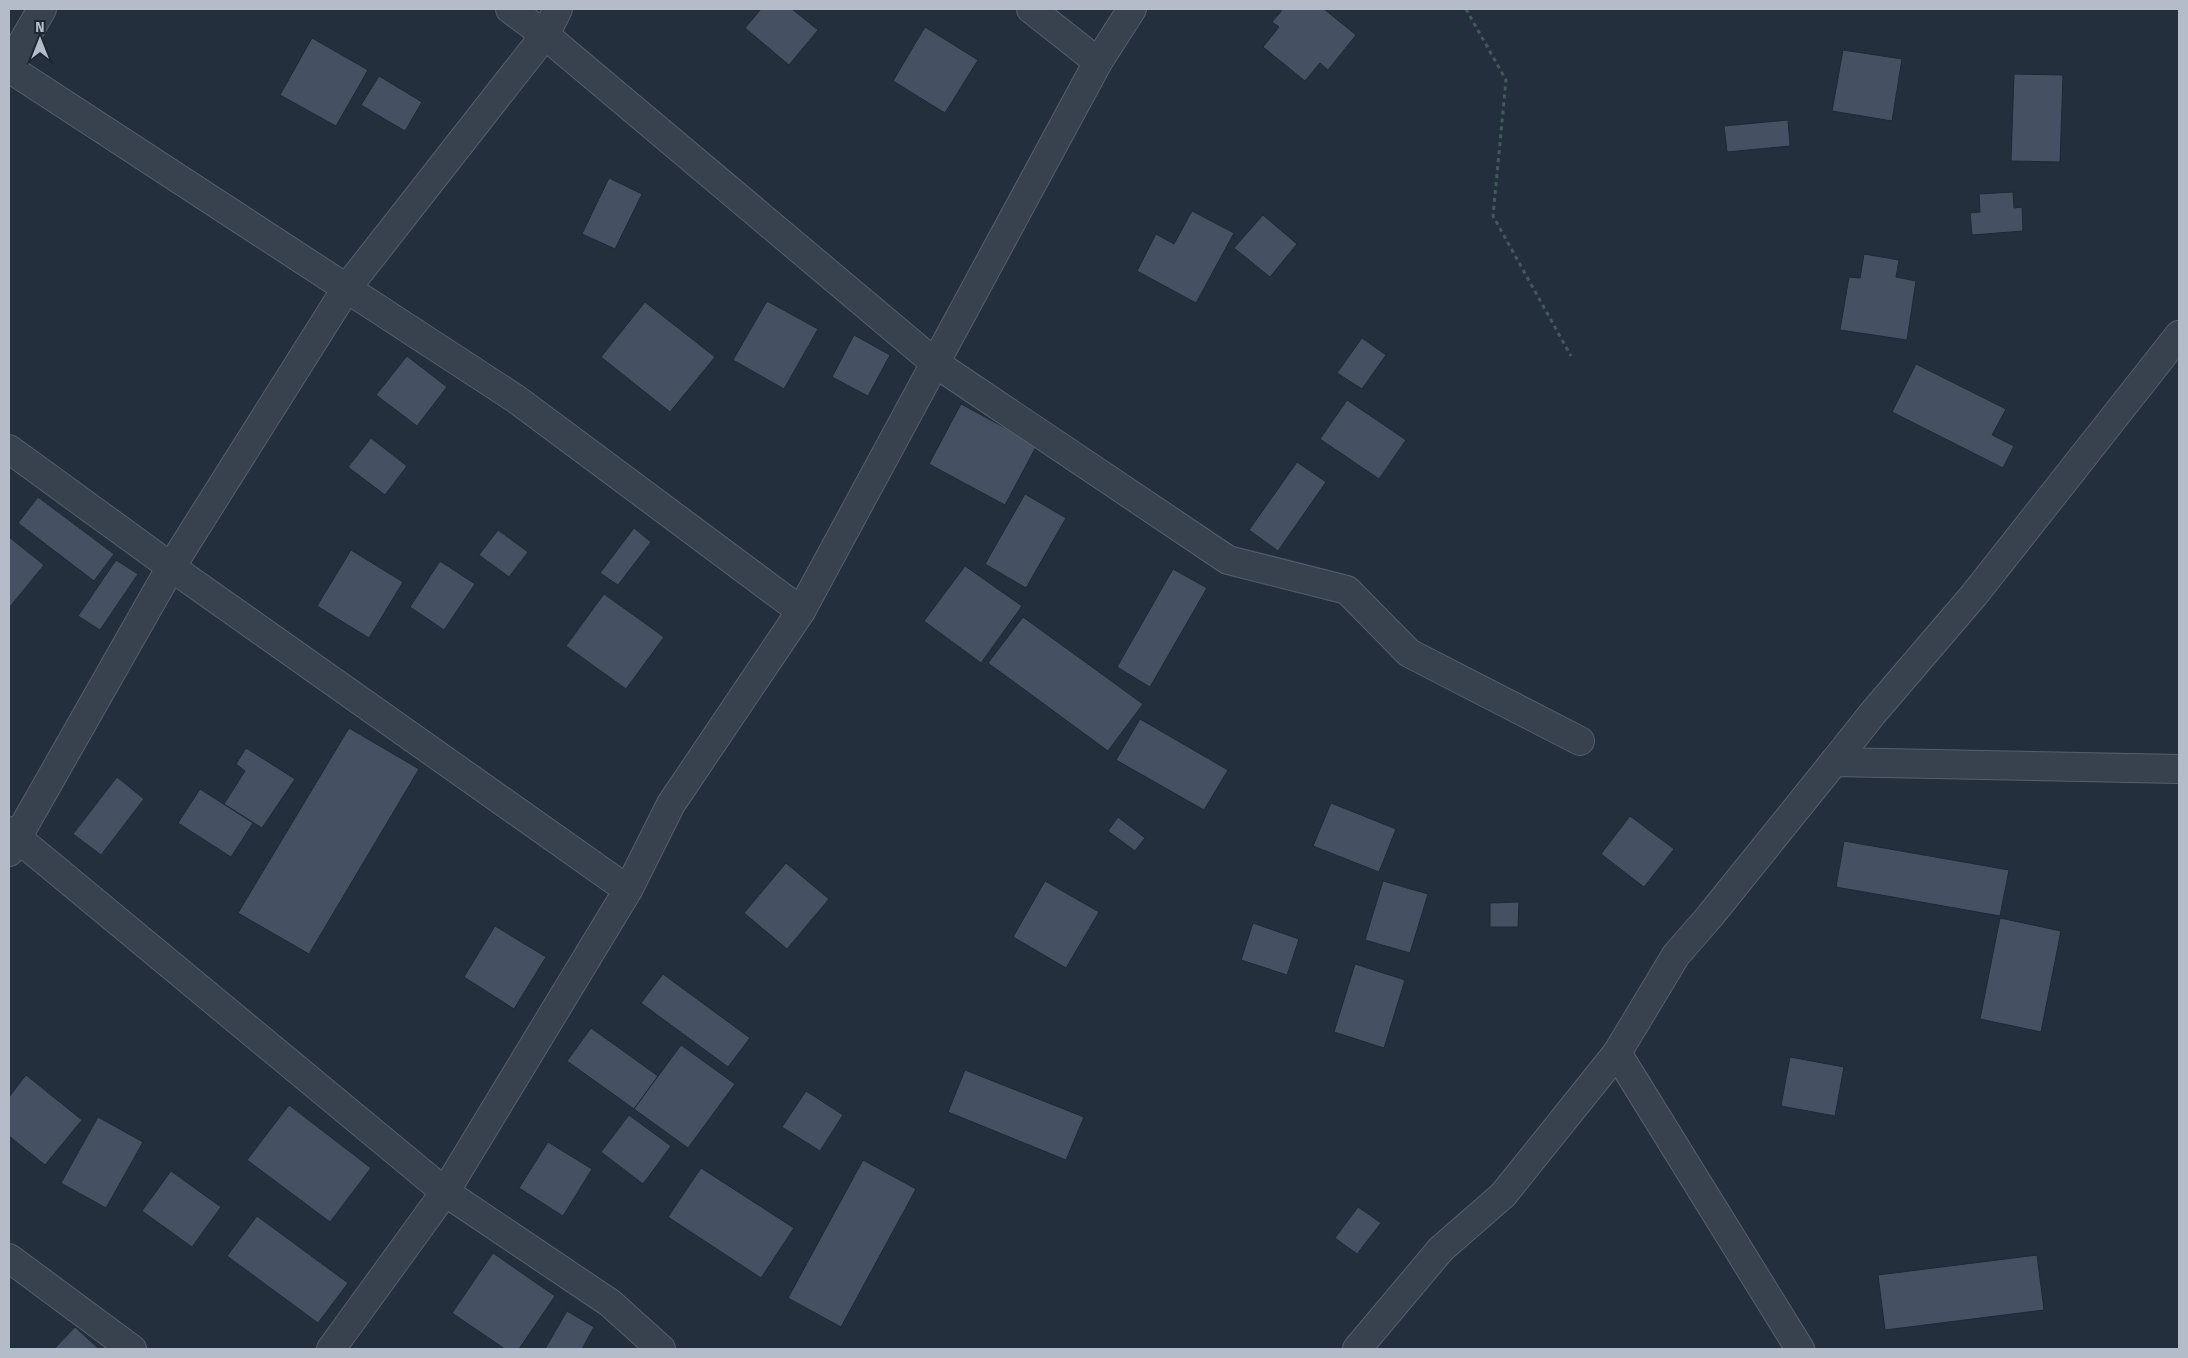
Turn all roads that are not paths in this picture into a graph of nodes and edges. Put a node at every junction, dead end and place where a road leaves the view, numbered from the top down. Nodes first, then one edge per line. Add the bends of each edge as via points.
1 (42, 9) edge
2 (510, 9) edge
3 (558, 9) edge
4 (1031, 9) edge
5 (1132, 9) edge
6 (545, 36) junction
7 (1098, 62) junction
8 (9, 67) edge
9 (346, 289) junction
10 (2179, 335) edge
11 (935, 363) junction
12 (9, 449) edge
13 (171, 567) junction
14 (800, 611) junction
15 (1580, 741) dead end
16 (1834, 762) junction
17 (2179, 768) edge
18 (12, 840) edge
19 (628, 890) junction
20 (1617, 1053) junction
21 (445, 1192) junction
22 (9, 1258) edge
23 (132, 1349) edge
24 (331, 1349) edge
25 (661, 1349) edge
26 (1357, 1349) edge
27 (1800, 1349) edge

1 - 8 street
2 - 6 street
3 - 6 street
4 - 7 street
5 - 7 street
6 - 9 street
6 - 11 street
7 - 11 street
8 - 9 street
9 - 13 street
9 - 14 street via 516,399
10 - 16 street via 1974,595
11 - 14 street
11 - 15 street via 1228,560 1347,590 1409,653
12 - 13 street
13 - 18 street
13 - 19 street
14 - 19 street via 671,804
16 - 17 street
16 - 20 street via 1676,955
18 - 21 street
19 - 21 street
20 - 26 street via 1503,1195 1441,1249
20 - 27 street
21 - 24 street
21 - 25 street via 610,1303
22 - 23 street

